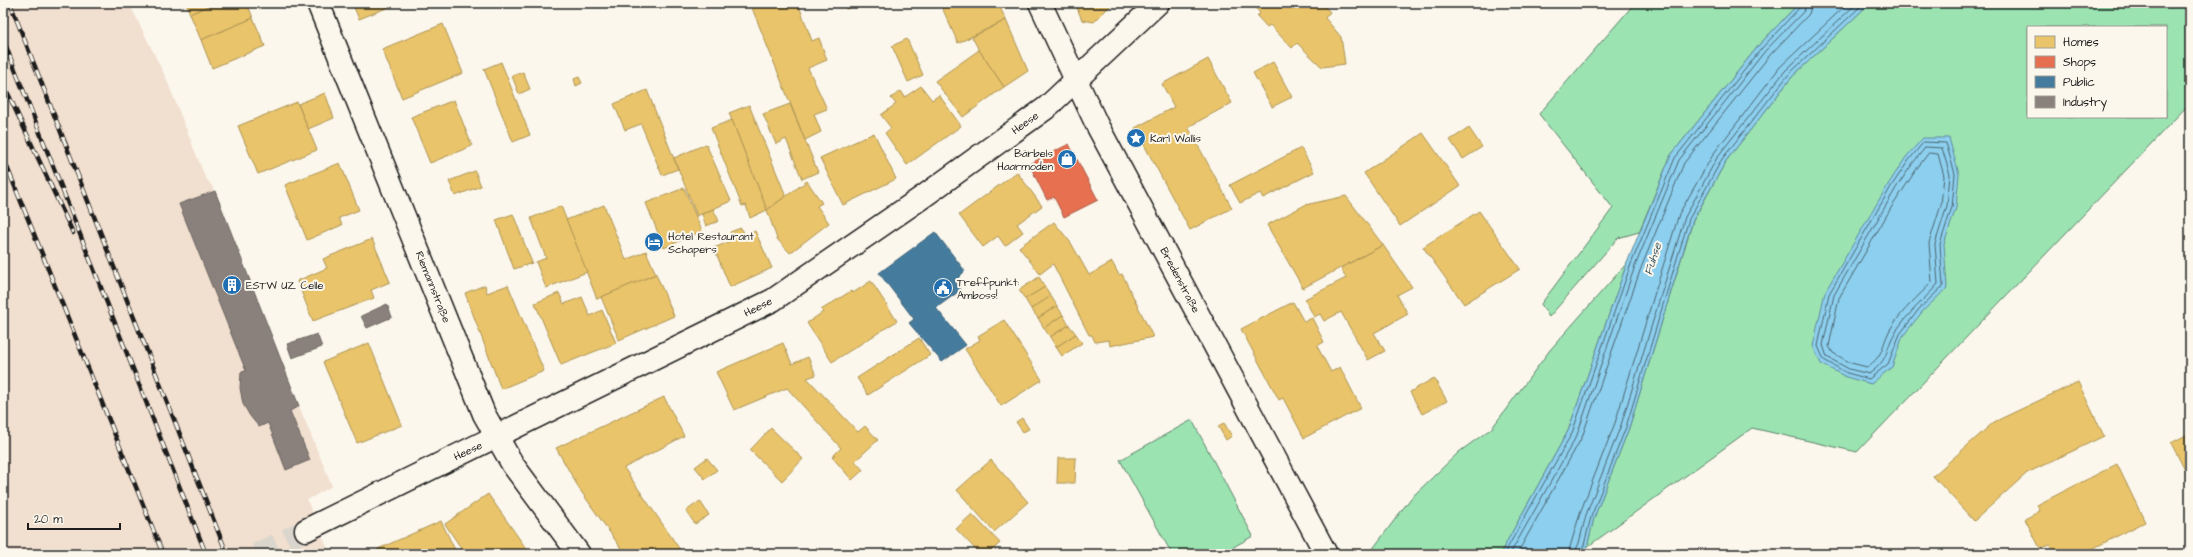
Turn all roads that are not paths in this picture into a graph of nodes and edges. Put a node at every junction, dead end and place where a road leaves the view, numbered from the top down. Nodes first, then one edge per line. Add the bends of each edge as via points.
1 (318, 3) edge
2 (1040, 3) edge
3 (1158, 3) edge
4 (1077, 80) junction
5 (497, 437) junction
6 (306, 530) tunnel mouth
7 (579, 554) edge
8 (1326, 554) edge

1 - 5 street, Riemannstraße via 484,414
2 - 4 street, Bredenstraße
3 - 4 street, Heese
4 - 5 street, Heese via 1033,117 773,300
4 - 8 street, Bredenstraße via 1097,125
5 - 6 street, Heese
5 - 7 street, Riemannstraße via 512,465

